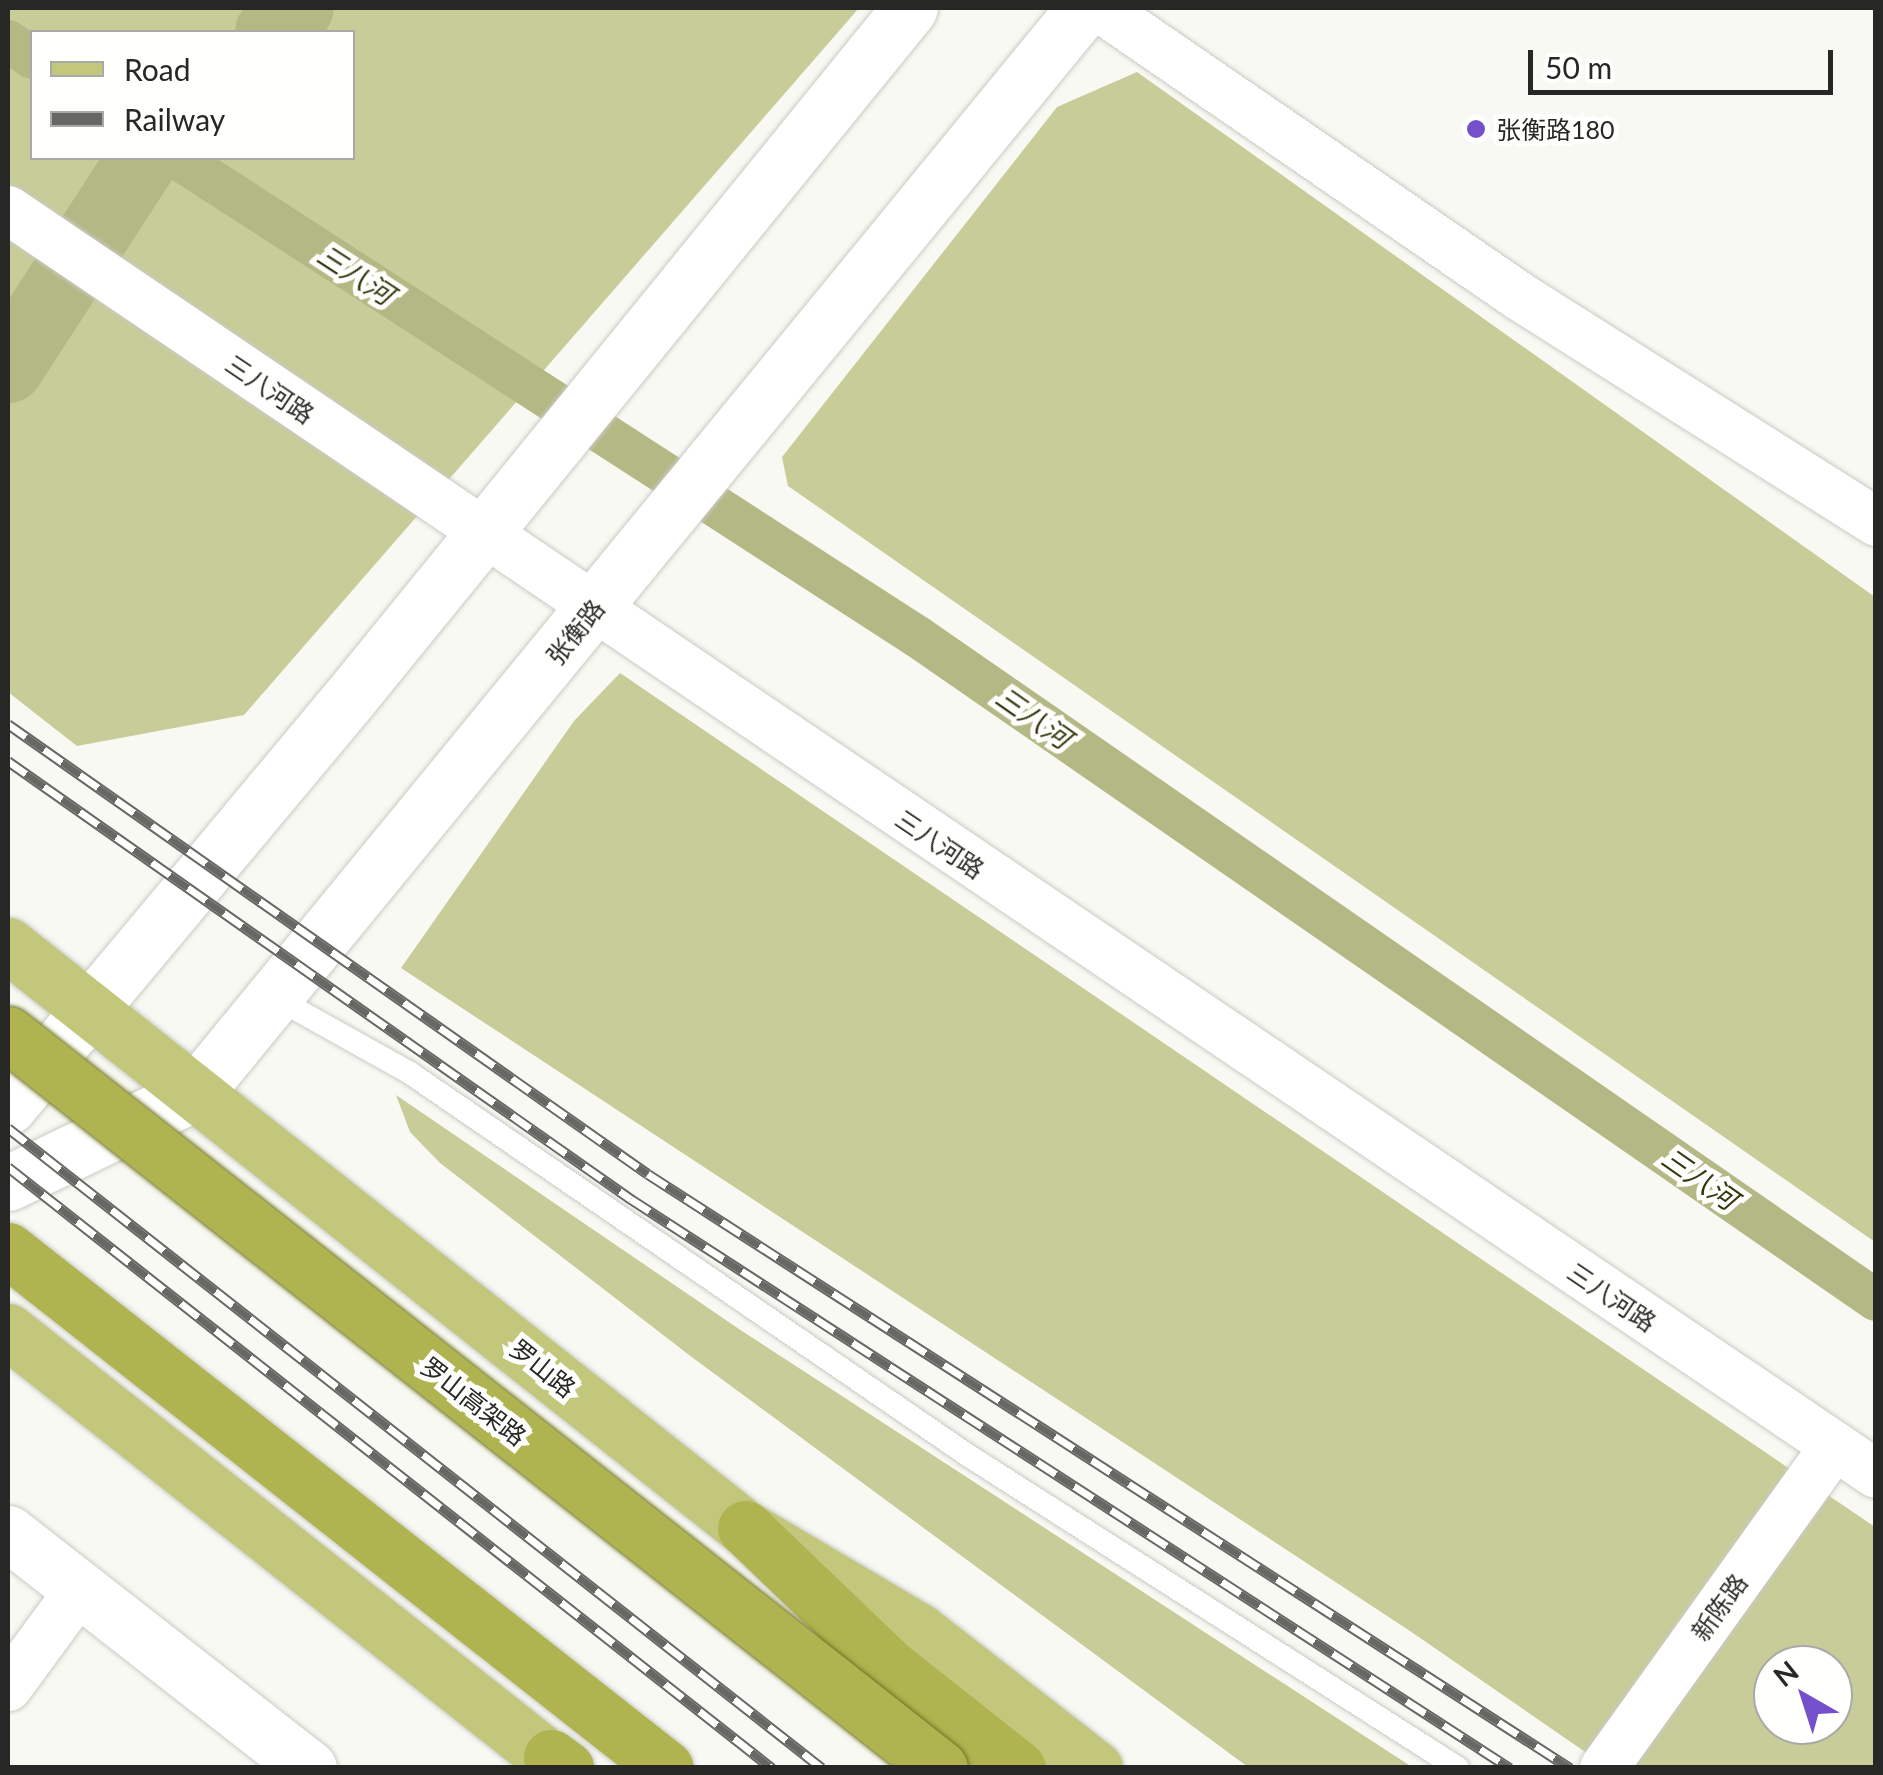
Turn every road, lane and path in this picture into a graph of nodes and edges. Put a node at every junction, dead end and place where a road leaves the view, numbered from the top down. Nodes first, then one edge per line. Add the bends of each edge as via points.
1 (910, 8) edge
2 (1084, 8) edge
3 (1100, 8) edge
4 (8, 210) edge
5 (1876, 522) edge
6 (481, 534) junction
7 (592, 611) junction
8 (8, 945) edge
9 (274, 997) junction
10 (92, 1012) junction
11 (8, 1034) edge
12 (196, 1092) junction
13 (8, 1107) edge
14 (8, 1183) edge
15 (8, 1250) edge
16 (8, 1331) edge
17 (1834, 1448) junction
18 (1876, 1474) edge
19 (745, 1528) joint
20 (8, 1533) edge
21 (80, 1589) junction
22 (904, 1649) junction
23 (8, 1686) edge
24 (559, 1764) edge
25 (309, 1768) edge
26 (666, 1768) edge
27 (940, 1768) edge
28 (1018, 1768) edge
29 (1095, 1768) edge
30 (1458, 1768) edge
31 (1604, 1768) edge

1 - 6 main road
2 - 7 main road, 张衡路
3 - 5 street via 1518,296
4 - 6 street, 三八河路
6 - 7 street, 三八河路
6 - 10 main road
7 - 9 main road, 张衡路
7 - 17 street, 三八河路
8 - 10 main road, 罗山路
9 - 12 main road, 张衡路
9 - 30 lane via 410,1073 969,1456
10 - 12 main road, 罗山路
10 - 13 main road
11 - 27 highway, 罗山高架路, bridge
12 - 14 main road, 张衡路
12 - 19 main road, 罗山路
15 - 26 highway
16 - 24 main road
17 - 18 street, 三八河路
17 - 31 street, 新陈路
19 - 22 highway
20 - 21 main road
21 - 23 street
21 - 25 main road
22 - 28 highway
22 - 29 main road

